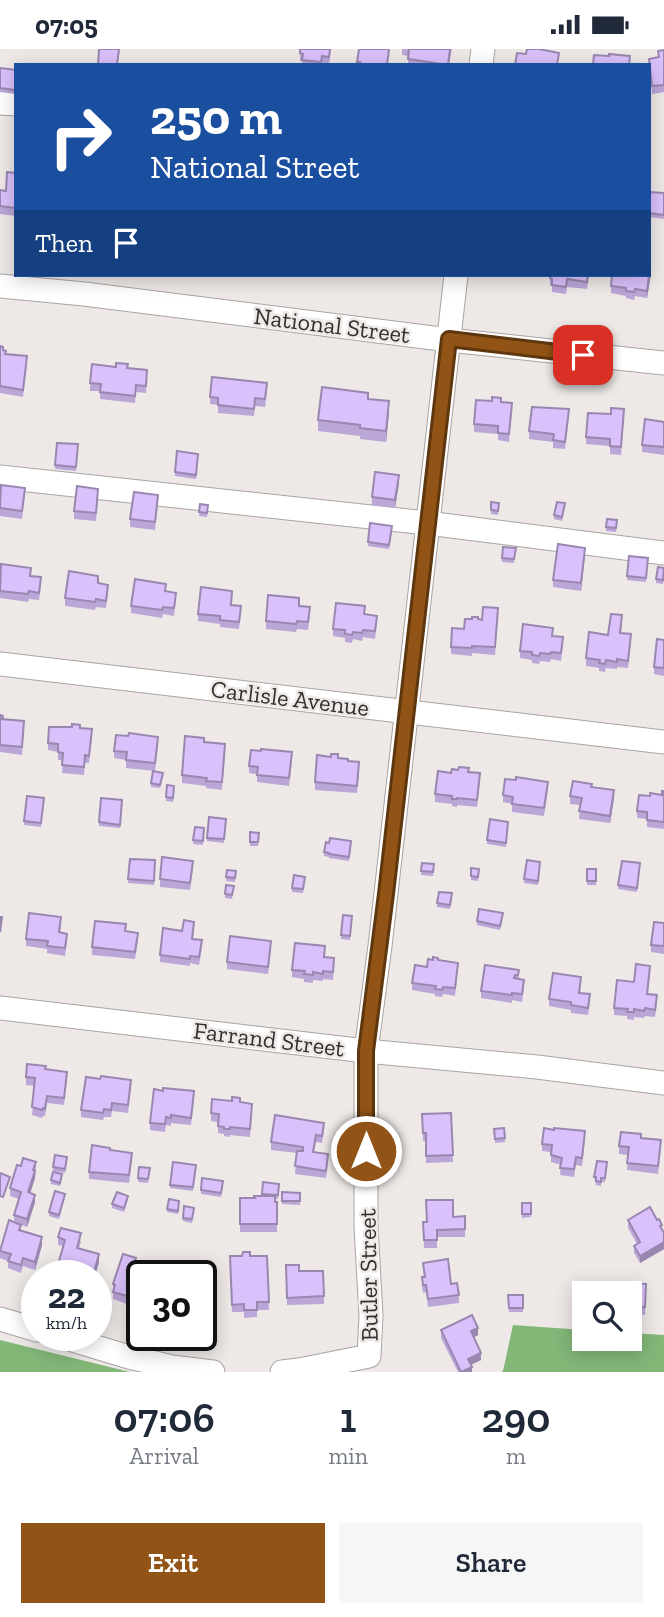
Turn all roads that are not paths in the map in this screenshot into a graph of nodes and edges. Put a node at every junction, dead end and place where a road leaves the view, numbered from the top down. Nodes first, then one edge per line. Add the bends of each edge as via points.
1 (456, 277) edge
2 (0, 286) edge
3 (449, 339) junction
4 (664, 363) edge
5 (0, 477) edge
6 (427, 523) junction
7 (664, 553) edge
8 (0, 664) edge
9 (407, 712) junction
10 (664, 742) edge
11 (0, 1008) edge
12 (366, 1051) junction
13 (664, 1083) edge
14 (0, 1319) edge
15 (21, 1325) edge
16 (112, 1351) edge
17 (213, 1372) edge
18 (282, 1372) edge

1 - 3 street, Butler Street
2 - 3 street, National Street
3 - 4 street, National Street
3 - 6 street, Butler Street
5 - 6 street
6 - 7 street
6 - 9 street, Butler Street
8 - 9 street, Carlisle Avenue
9 - 10 street, Carlisle Avenue
9 - 12 street, Butler Street
11 - 12 street, Farrand Street
12 - 13 street, Farrand Street
12 - 18 street, Butler Street via 369,1356
14 - 15 street
16 - 17 street

